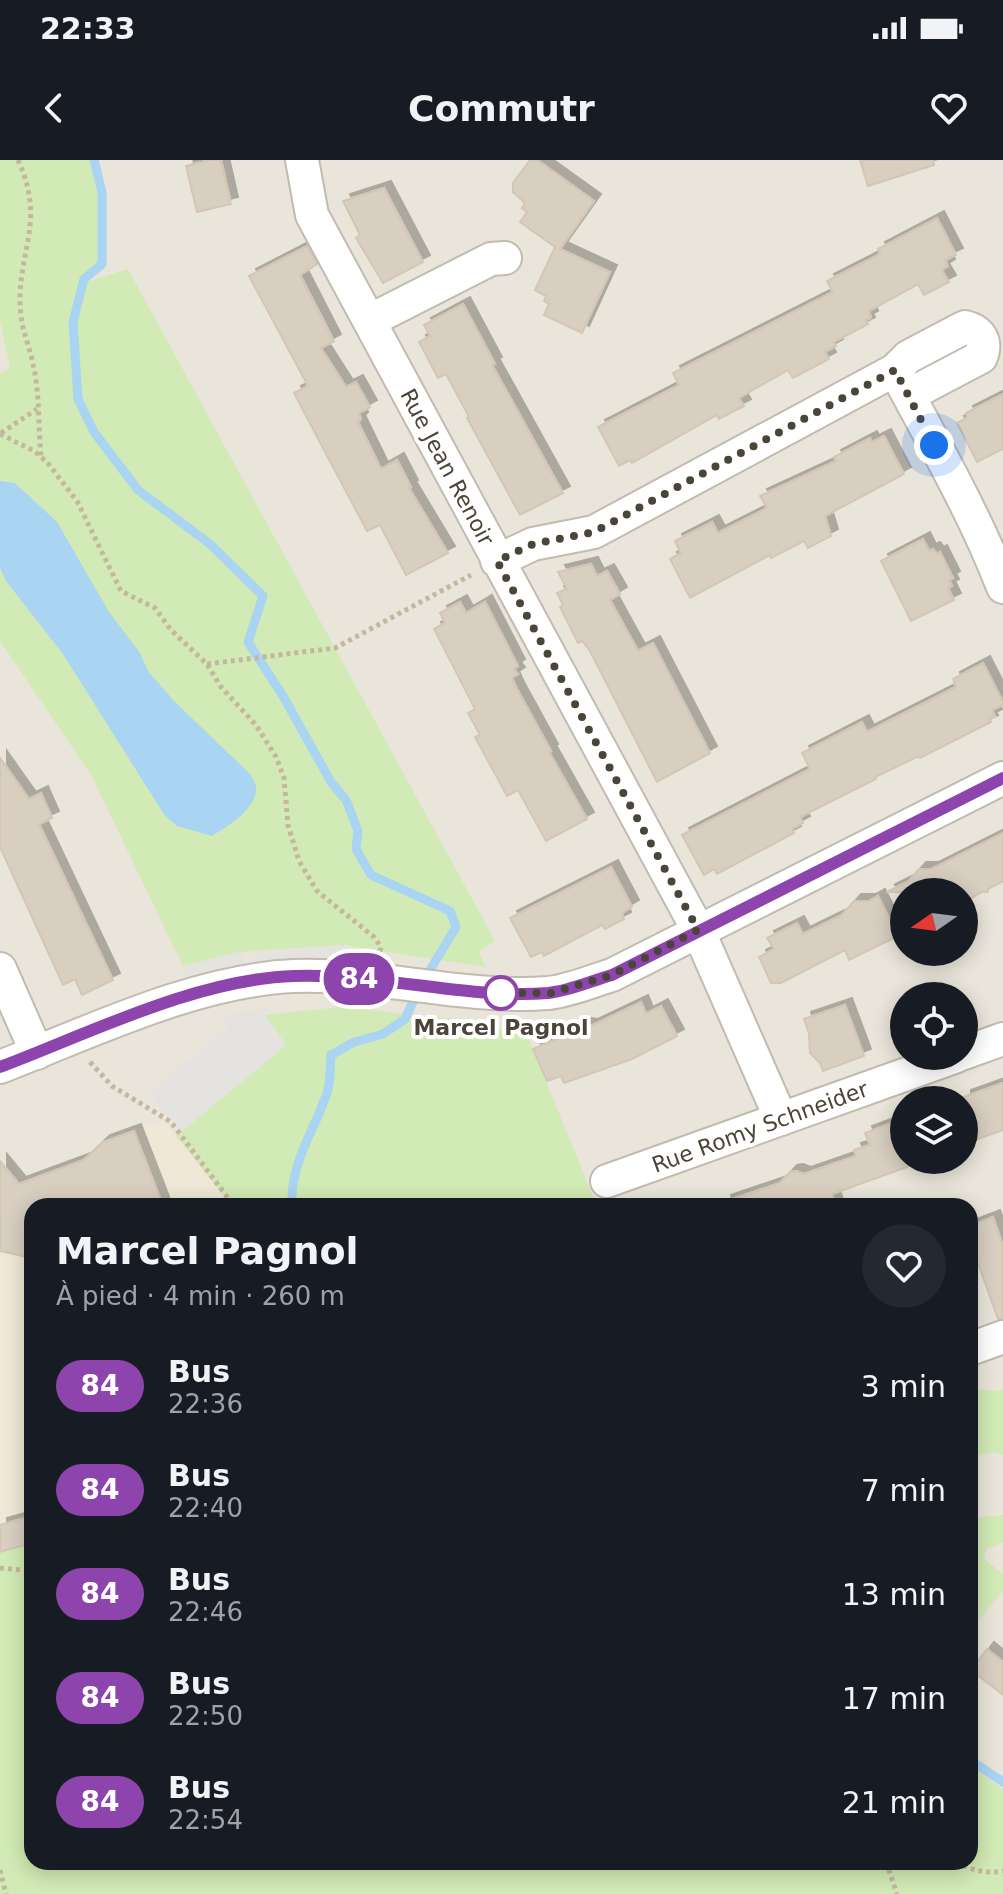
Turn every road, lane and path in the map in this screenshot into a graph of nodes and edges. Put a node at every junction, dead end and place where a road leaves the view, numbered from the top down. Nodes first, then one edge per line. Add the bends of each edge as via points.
1 (18, 160) edge
2 (302, 160) edge
3 (505, 258) dead end
4 (371, 320) junction
5 (37, 409) junction
6 (41, 457) junction
7 (497, 561) junction
8 (1003, 587) edge
9 (207, 664) junction
10 (1003, 778) edge
11 (698, 930) junction
12 (0, 969) edge
13 (404, 984) junction
14 (1003, 1039) edge
15 (70, 1040) junction
16 (978, 1048) edge
17 (37, 1053) junction
18 (0, 1067) edge
19 (918, 1070) edge
20 (781, 1119) junction
21 (607, 1181) dead end
22 (228, 1198) edge
23 (1003, 1337) edge
24 (978, 1346) edge
25 (0, 1568) edge
26 (24, 1570) edge
27 (0, 1870) edge
28 (889, 1870) edge
29 (972, 1870) edge
30 (1003, 1871) edge
31 (6, 1894) edge
32 (897, 1894) edge

1 - 5 path via 29,185 32,213 20,297
2 - 4 street, Rue Jean Renoir via 312,215
3 - 4 street via 491,259
4 - 7 street, Rue Jean Renoir
5 - 6 path
5 - 6 path via 0,434
6 - 9 path via 77,501 121,591 155,608
7 - 8 street via 533,544 594,532 902,383
7 - 9 path via 335,648
7 - 11 street, Rue Jean Renoir
9 - 13 path via 276,757 293,846 317,891 374,937
10 - 11 street
11 - 13 street via 612,975 551,993
11 - 20 street, Rue Jean Renoir
12 - 17 street
13 - 15 street via 293,976 218,987
14 - 16 street
15 - 17 street
15 - 22 path via 112,1086 171,1122
17 - 18 street
19 - 20 street, Rue Romy Schneider
20 - 21 street, Rue Romy Schneider
23 - 24 street
25 - 26 path
27 - 31 path
28 - 32 path
29 - 30 path

